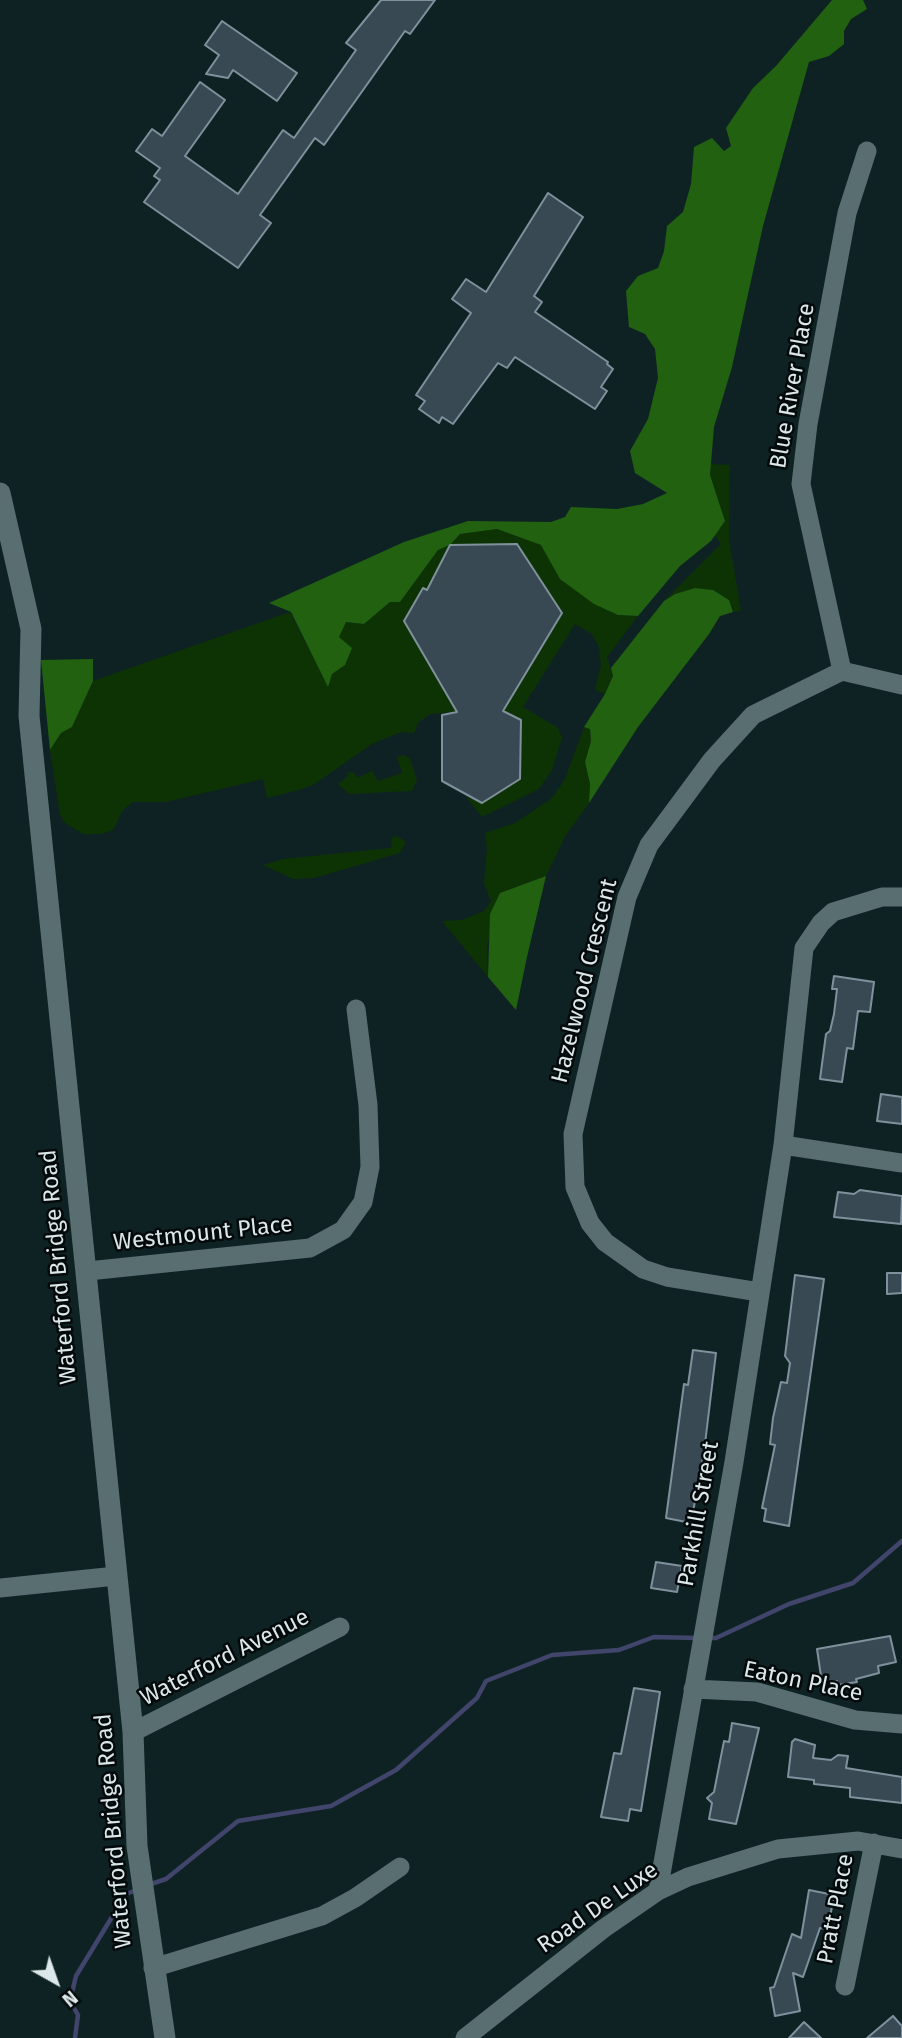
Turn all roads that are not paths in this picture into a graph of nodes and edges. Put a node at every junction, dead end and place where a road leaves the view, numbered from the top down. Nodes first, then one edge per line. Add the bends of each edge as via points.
1 (867, 151) dead end
2 (0, 493) edge
3 (842, 671) junction
4 (902, 685) edge
5 (902, 897) edge
6 (356, 1009) dead end
7 (783, 1145) junction
8 (902, 1163) edge
9 (88, 1271) junction
10 (759, 1292) junction
11 (116, 1577) junction
12 (0, 1588) edge
13 (340, 1627) dead end
14 (693, 1689) junction
15 (902, 1724) edge
16 (133, 1732) junction
17 (874, 1843) junction
18 (902, 1849) edge
19 (400, 1867) dead end
20 (658, 1891) junction
21 (153, 1968) junction
22 (845, 1986) dead end
23 (165, 2038) edge
24 (465, 2038) edge

1 - 3 street, Blue River Place via 847,213 801,484
2 - 9 main road, Waterford Bridge Road via 31,629 29,716
3 - 4 street
3 - 10 street, Hazelwood Crescent via 753,715 712,760 649,845 626,897 573,1134 575,1187 590,1223 622,1257 667,1278
5 - 7 street, Parkhill Street via 883,897 833,912 804,948
6 - 9 street, Westmount Place via 370,1167 363,1202 343,1230 310,1248
7 - 8 street
7 - 10 street, Parkhill Street
9 - 11 main road, Waterford Bridge Road via 90,1334
10 - 14 street, Parkhill Street
11 - 12 street
11 - 16 main road, Waterford Bridge Road
13 - 16 street, Waterford Avenue
14 - 15 street, Eaton Place via 757,1692 855,1720
14 - 20 street, Parkhill Street
16 - 21 main road, Waterford Bridge Road via 137,1846
17 - 18 street, Road De Luxe
17 - 20 street, Road De Luxe via 778,1849
17 - 22 street, Pratt Place
19 - 21 street via 322,1916
20 - 24 street, Road De Luxe
21 - 23 main road, Waterford Bridge Road

